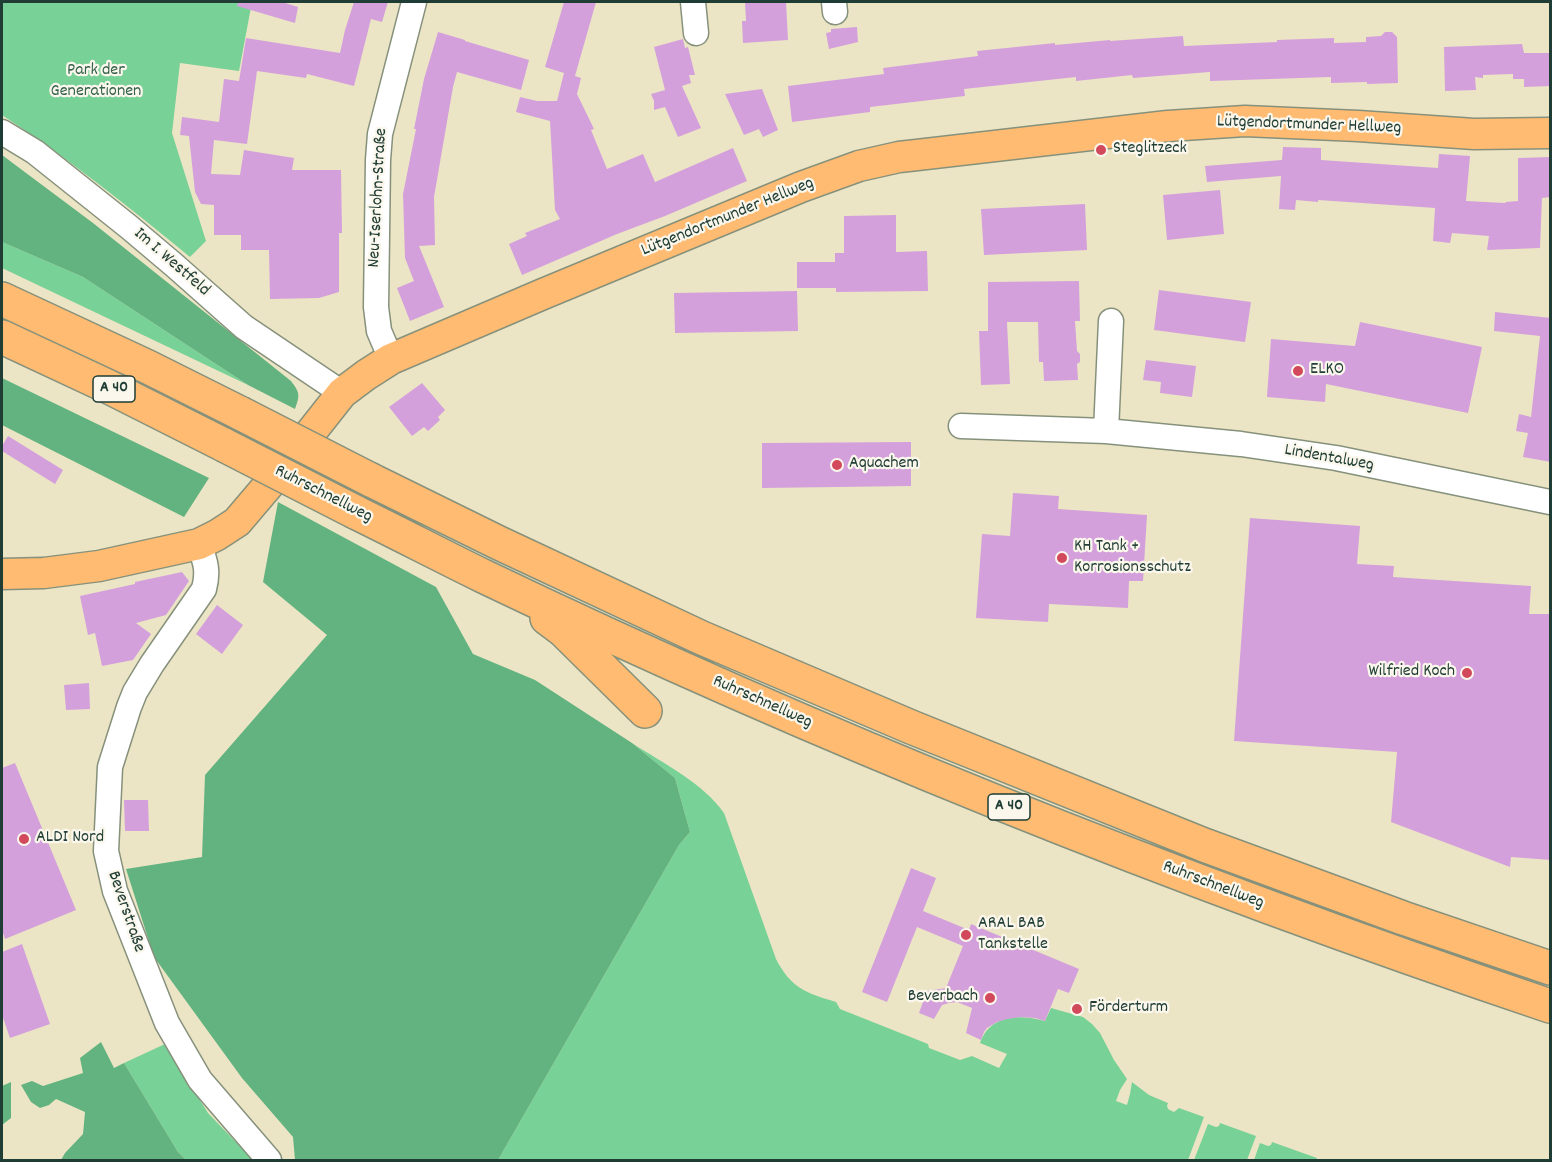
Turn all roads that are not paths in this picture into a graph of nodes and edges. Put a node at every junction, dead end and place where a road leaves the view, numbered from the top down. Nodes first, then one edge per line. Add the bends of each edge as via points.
1 (414, 2) edge
2 (693, 2) edge
3 (696, 33) dead end
4 (2, 132) edge
5 (1551, 133) edge
6 (2, 299) edge
7 (1111, 321) dead end
8 (2, 337) edge
9 (391, 359) junction
10 (342, 393) junction
11 (961, 426) dead end
12 (1106, 430) junction
13 (1551, 502) edge
14 (199, 544) junction
15 (2, 574) edge
16 (480, 574) junction
17 (645, 711) dead end
18 (1551, 968) edge
19 (1551, 1006) edge
20 (269, 1161) edge

1 - 9 street, Neu-Iserlohn-Straße via 382,125 378,160 376,307 379,331
2 - 3 street
4 - 10 street, Im I. Westfeld via 35,152 129,227 244,327
5 - 9 main road, Lütgendortmunder Hellweg via 1474,134 1245,121 899,157 859,166 801,187
6 - 18 highway, Ruhrschnellweg / A 40, bridge via 702,638 1107,807 1392,914
7 - 12 street
8 - 16 highway, Ruhrschnellweg / A 40, bridge
9 - 10 main road, Lütgendortmunder Hellweg
10 - 14 main road, Lütgendortmunder Hellweg via 237,522
11 - 12 street, Lindentalweg
12 - 13 street, Lindentalweg via 1336,458
14 - 15 main road, Lütgendortmunder Hellweg via 99,566
14 - 20 street, Beverstraße via 207,569 204,589 141,683 123,723 110,766 106,851 115,891 167,1023 200,1080
16 - 17 highway via 563,630
16 - 19 highway, Ruhrschnellweg / A 40 via 706,678 991,800 1309,923

